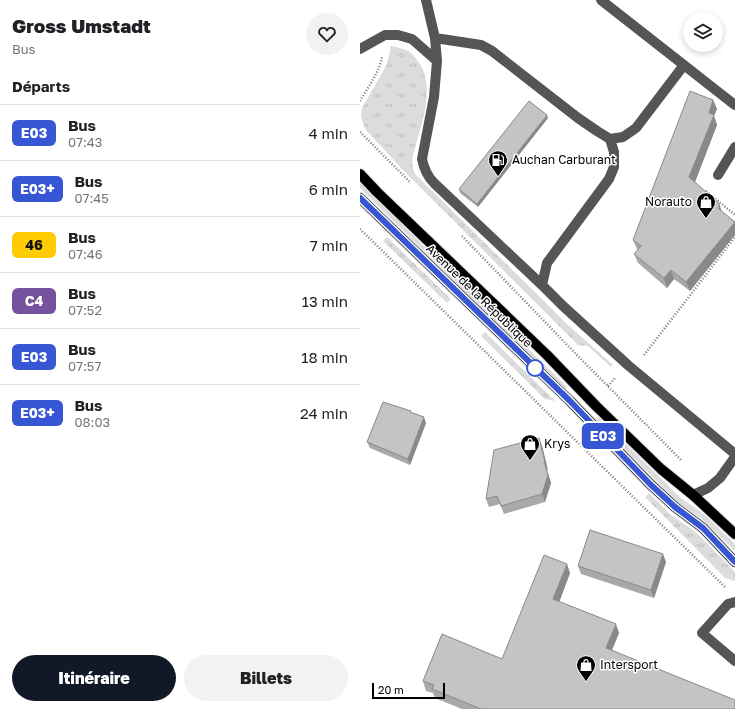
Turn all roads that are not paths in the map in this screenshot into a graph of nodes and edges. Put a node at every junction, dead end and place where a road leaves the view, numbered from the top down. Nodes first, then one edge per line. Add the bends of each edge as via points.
1 (426, 0) edge
2 (601, 0) edge
3 (435, 38) junction
4 (360, 49) edge
5 (438, 61) junction
6 (684, 64) junction
7 (735, 105) edge
8 (610, 139) junction
9 (735, 147) edge
10 (360, 174) edge
11 (718, 175) dead end
12 (360, 198) edge
13 (542, 285) junction
14 (735, 455) edge
15 (693, 495) junction
16 (735, 534) edge
17 (735, 562) edge
18 (735, 602) edge
19 (735, 661) edge

1 - 3 lane
2 - 6 lane
3 - 5 lane
3 - 8 lane via 481,45 492,51 578,118
4 - 5 lane via 385,35 398,35 412,39
5 - 13 lane via 422,159 427,175
6 - 7 lane
6 - 8 lane via 636,128 623,137
8 - 13 lane via 614,152 614,167 609,179 547,263
9 - 11 lane
10 - 15 main road, Avenue de la République via 661,469
12 - 17 main road, Avenue de la République via 570,401 650,484 703,528
13 - 14 lane via 629,366
14 - 15 lane via 720,478 708,488
15 - 16 main road, Avenue de la République
18 - 19 lane via 728,604 702,633

